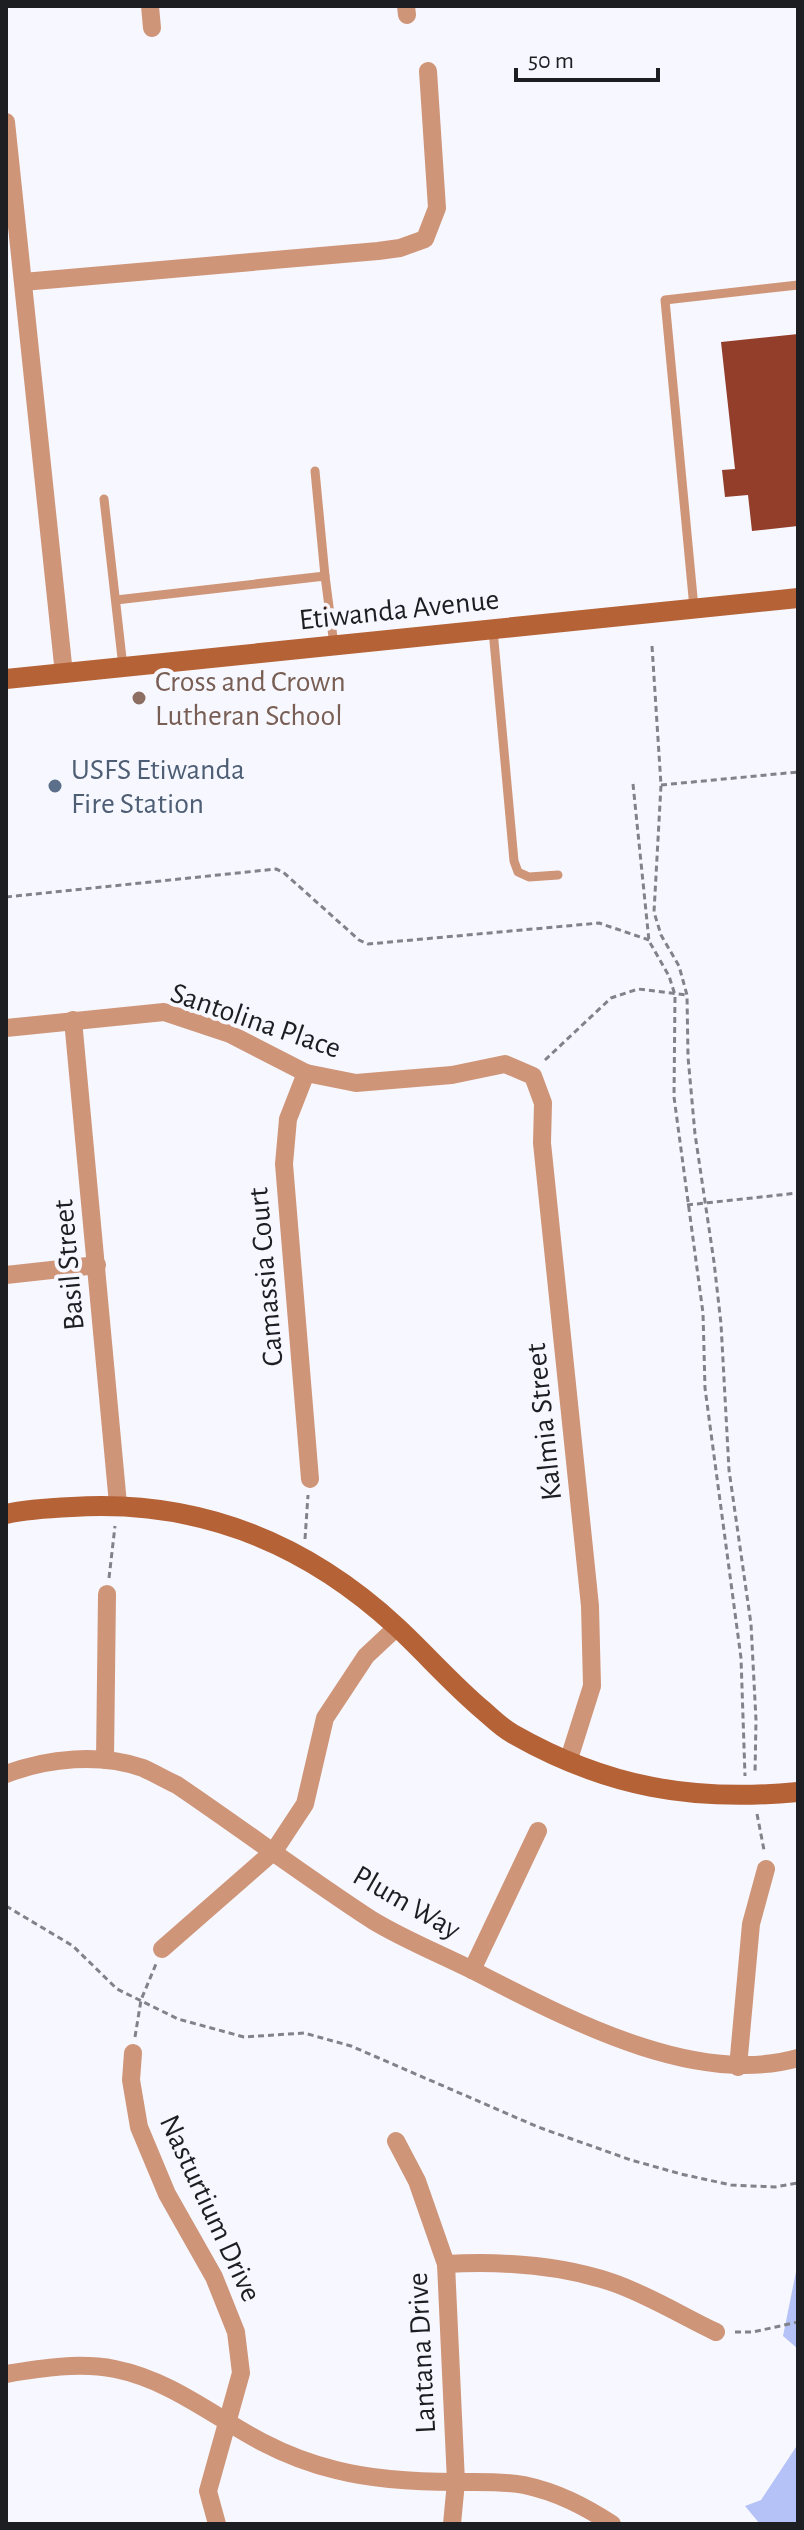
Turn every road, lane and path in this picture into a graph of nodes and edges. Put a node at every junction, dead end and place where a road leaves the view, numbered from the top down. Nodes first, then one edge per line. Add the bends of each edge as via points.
1 (150, 6) edge
2 (152, 28) dead end
3 (428, 71) dead end
4 (6, 122) edge
5 (23, 282) junction
6 (798, 285) edge
7 (315, 471) dead end
8 (104, 499) dead end
9 (325, 576) junction
10 (798, 598) edge
11 (116, 600) junction
12 (694, 608) junction
13 (493, 629) junction
14 (334, 646) junction
15 (652, 646) dead end
16 (123, 667) junction
17 (64, 674) junction
18 (6, 679) edge
19 (798, 772) edge
20 (633, 784) dead end
21 (661, 785) junction
22 (558, 875) dead end
23 (6, 897) edge
24 (649, 940) junction
25 (675, 995) junction
26 (687, 995) junction
27 (73, 1020) junction
28 (6, 1028) edge
29 (306, 1073) junction
30 (533, 1076) junction
31 (798, 1193) edge
32 (704, 1202) junction
33 (687, 1205) junction
34 (97, 1265) junction
35 (6, 1275) edge
36 (310, 1479) joint
37 (118, 1504) junction
38 (6, 1514) edge
39 (303, 1559) junction
40 (107, 1594) joint
41 (397, 1627) junction
42 (105, 1760) junction
43 (568, 1762) junction
44 (6, 1774) edge
45 (798, 1792) edge
46 (757, 1821) dead end
47 (538, 1831) dead end
48 (274, 1851) junction
49 (766, 1869) joint
50 (6, 1906) edge
51 (162, 1949) joint
52 (472, 1970) junction
53 (141, 2000) junction
54 (133, 2053) joint
55 (798, 2058) edge
56 (738, 2067) junction
57 (396, 2141) dead end
58 (798, 2183) edge
59 (446, 2264) junction
60 (798, 2322) edge
61 (716, 2332) joint
62 (6, 2374) edge
63 (226, 2420) junction
64 (456, 2482) junction
65 (217, 2524) edge
66 (452, 2524) edge
67 (612, 2524) edge

1 - 2 street
3 - 5 street via 437,208 425,239 378,251
4 - 5 street
5 - 17 street
6 - 12 lane via 665,300
7 - 9 lane
8 - 11 lane
9 - 11 lane
9 - 14 lane
10 - 12 street, Etiwanda Avenue
11 - 16 lane
12 - 13 street, Etiwanda Avenue
13 - 14 street, Etiwanda Avenue
13 - 22 lane via 514,861 518,872 529,877
14 - 16 street, Etiwanda Avenue
15 - 21 path
16 - 17 street, Etiwanda Avenue
17 - 18 street, Etiwanda Avenue
19 - 21 path
20 - 24 path
21 - 26 path via 654,912
23 - 24 path via 276,869 368,944 599,923
24 - 25 path
25 - 26 path
25 - 30 path via 638,989 611,998
25 - 33 path via 674,1097
26 - 32 path via 688,1057
27 - 28 street, Santolina Place
27 - 29 street, Santolina Place via 164,1012 230,1034
27 - 34 street, Basil Street
29 - 30 street, Santolina Place via 356,1083 452,1075 505,1064
29 - 36 street, Camassia Court via 288,1119 284,1164
30 - 43 street, Kalmia Street via 543,1103 542,1143 590,1606 592,1686
31 - 32 path
32 - 33 path
32 - 33 path via 721,1324 729,1470 751,1624 755,1776 743,1776 741,1658 706,1402 703,1313
34 - 35 street
34 - 37 street, Basil Street
36 - 39 path
37 - 38 street
37 - 39 street via 185,1512 258,1535
37 - 40 path
39 - 41 street via 338,1578
40 - 42 street
41 - 43 street via 449,1682 510,1732
41 - 48 street via 366,1656 325,1718 305,1804
42 - 44 street, Plum Way via 60,1760
42 - 48 street, Plum Way via 142,1768 177,1785
43 - 45 street via 633,1785 687,1793
46 - 49 path
47 - 52 street
48 - 51 street
48 - 52 street, Plum Way via 375,1922
49 - 56 street via 751,1924
50 - 53 path via 73,1946 117,1989
51 - 53 path
52 - 56 street, Plum Way via 556,2013 647,2047
53 - 54 path
53 - 58 path via 178,2019 244,2037 304,2033 351,2046 538,2127 656,2167 731,2185
54 - 63 street, Nasturtium Drive via 131,2080 139,2127 236,2332 241,2373
55 - 56 street, Plum Way
57 - 59 street, Lantana Drive via 417,2181
59 - 61 street via 497,2262 612,2282
59 - 64 street, Lantana Drive
60 - 61 path via 753,2332
62 - 63 street via 51,2367 116,2369 181,2394
63 - 64 street via 263,2443 334,2470
63 - 65 street, Nasturtium Drive via 208,2491
64 - 66 street, Lantana Drive
64 - 67 street via 523,2485 554,2493

